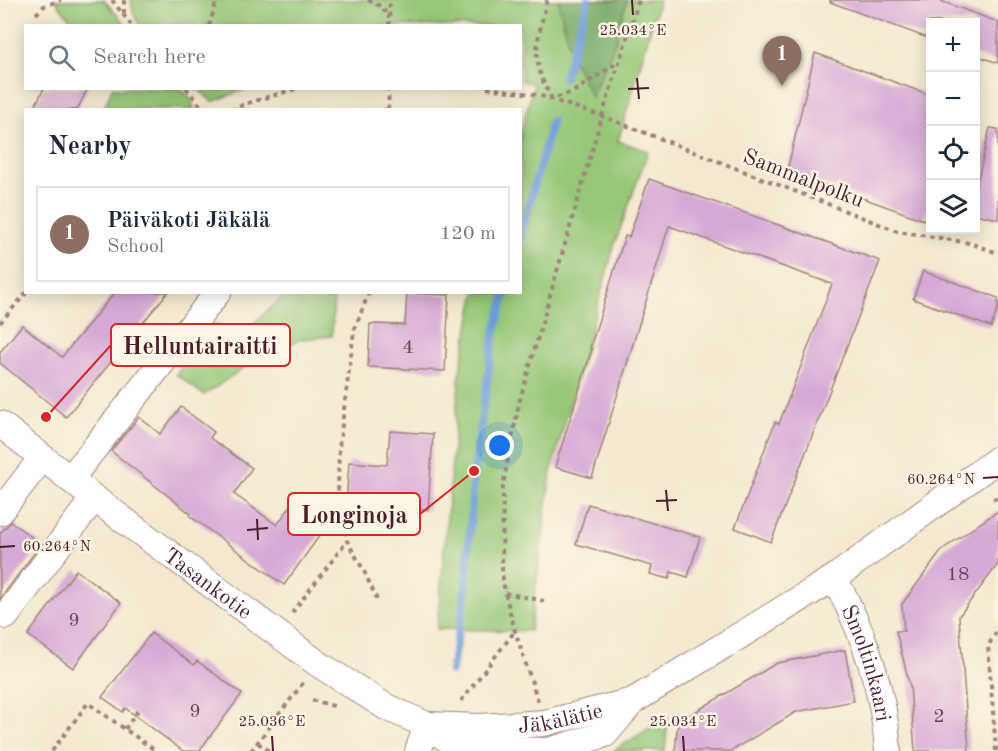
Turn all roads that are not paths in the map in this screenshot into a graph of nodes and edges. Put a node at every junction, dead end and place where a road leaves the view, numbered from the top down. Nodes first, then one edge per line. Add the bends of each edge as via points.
1 (216, 294) edge
2 (0, 424) edge
3 (42, 458) junction
4 (998, 459) edge
5 (70, 479) junction
6 (94, 498) junction
7 (0, 512) edge
8 (834, 578) junction
9 (6, 616) dead end
10 (427, 725) junction
11 (418, 751) edge
12 (888, 751) edge

1 - 5 street
2 - 3 street, Tasankotie
3 - 5 street, Tasankotie
3 - 7 street
4 - 8 street, Jäkälätie
5 - 6 street, Tasankotie
6 - 9 street
6 - 10 street, Tasankotie via 317,663 397,713
8 - 10 street, Jäkälätie via 633,701 605,734 549,751 504,750 456,746
8 - 12 street, Smoltinkaari via 870,655 881,694
10 - 11 street

